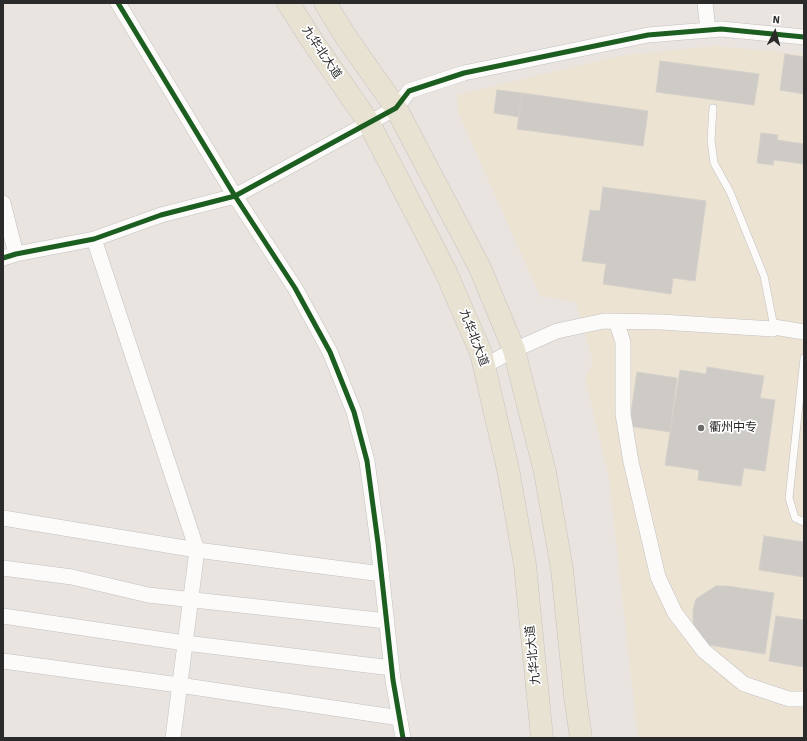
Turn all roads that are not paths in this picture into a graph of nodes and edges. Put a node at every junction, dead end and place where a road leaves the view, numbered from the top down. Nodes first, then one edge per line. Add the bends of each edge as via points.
1 (118, 3) edge
2 (288, 3) edge
3 (325, 3) edge
4 (705, 3) edge
5 (708, 30) junction
6 (804, 37) edge
7 (396, 108) junction
8 (713, 108) dead end
9 (369, 122) junction
10 (235, 196) junction
11 (3, 203) edge
12 (94, 239) junction
13 (10, 256) edge
14 (616, 321) junction
15 (774, 327) junction
16 (804, 332) edge
17 (804, 336) edge
18 (514, 350) junction
19 (804, 358) edge
20 (484, 366) junction
21 (3, 518) edge
22 (804, 522) edge
23 (197, 550) junction
24 (3, 568) edge
25 (382, 574) junction
26 (190, 599) junction
27 (3, 616) edge
28 (387, 621) junction
29 (185, 643) junction
30 (3, 661) edge
31 (392, 668) junction
32 (179, 685) junction
33 (804, 699) edge
34 (400, 718) junction
35 (173, 738) edge
36 (403, 738) edge
37 (542, 738) edge
38 (581, 738) edge

1 - 10 street
2 - 9 main road, 九华北大道 via 312,42
3 - 7 main road
4 - 5 street
5 - 6 street
5 - 7 street via 648,35 464,73 410,91
7 - 9 street
7 - 18 main road via 480,268
8 - 15 lane via 711,140 714,163 730,192 764,276
9 - 10 street
9 - 20 main road, 九华北大道 via 445,270 481,353
10 - 12 street via 161,215
10 - 25 street via 299,294 330,352 354,412 367,461
11 - 13 street
12 - 13 street
12 - 23 street
14 - 15 street via 773,329
14 - 18 street via 604,321 557,331
14 - 33 street via 623,342 623,414 631,462 658,577 675,613 704,651 744,684 789,699
15 - 16 street
16 - 17 lane
18 - 20 street
18 - 38 main road via 545,472 562,569
19 - 22 lane via 789,498 795,518
20 - 37 main road, 九华北大道 via 508,469 525,565
21 - 23 street
23 - 25 street
23 - 26 street
24 - 26 street via 72,578 148,595
25 - 28 street
26 - 28 street
26 - 29 street
27 - 29 street
28 - 31 street
29 - 31 street
29 - 32 street
30 - 32 street
31 - 34 street
32 - 34 street
32 - 35 street
34 - 36 street

